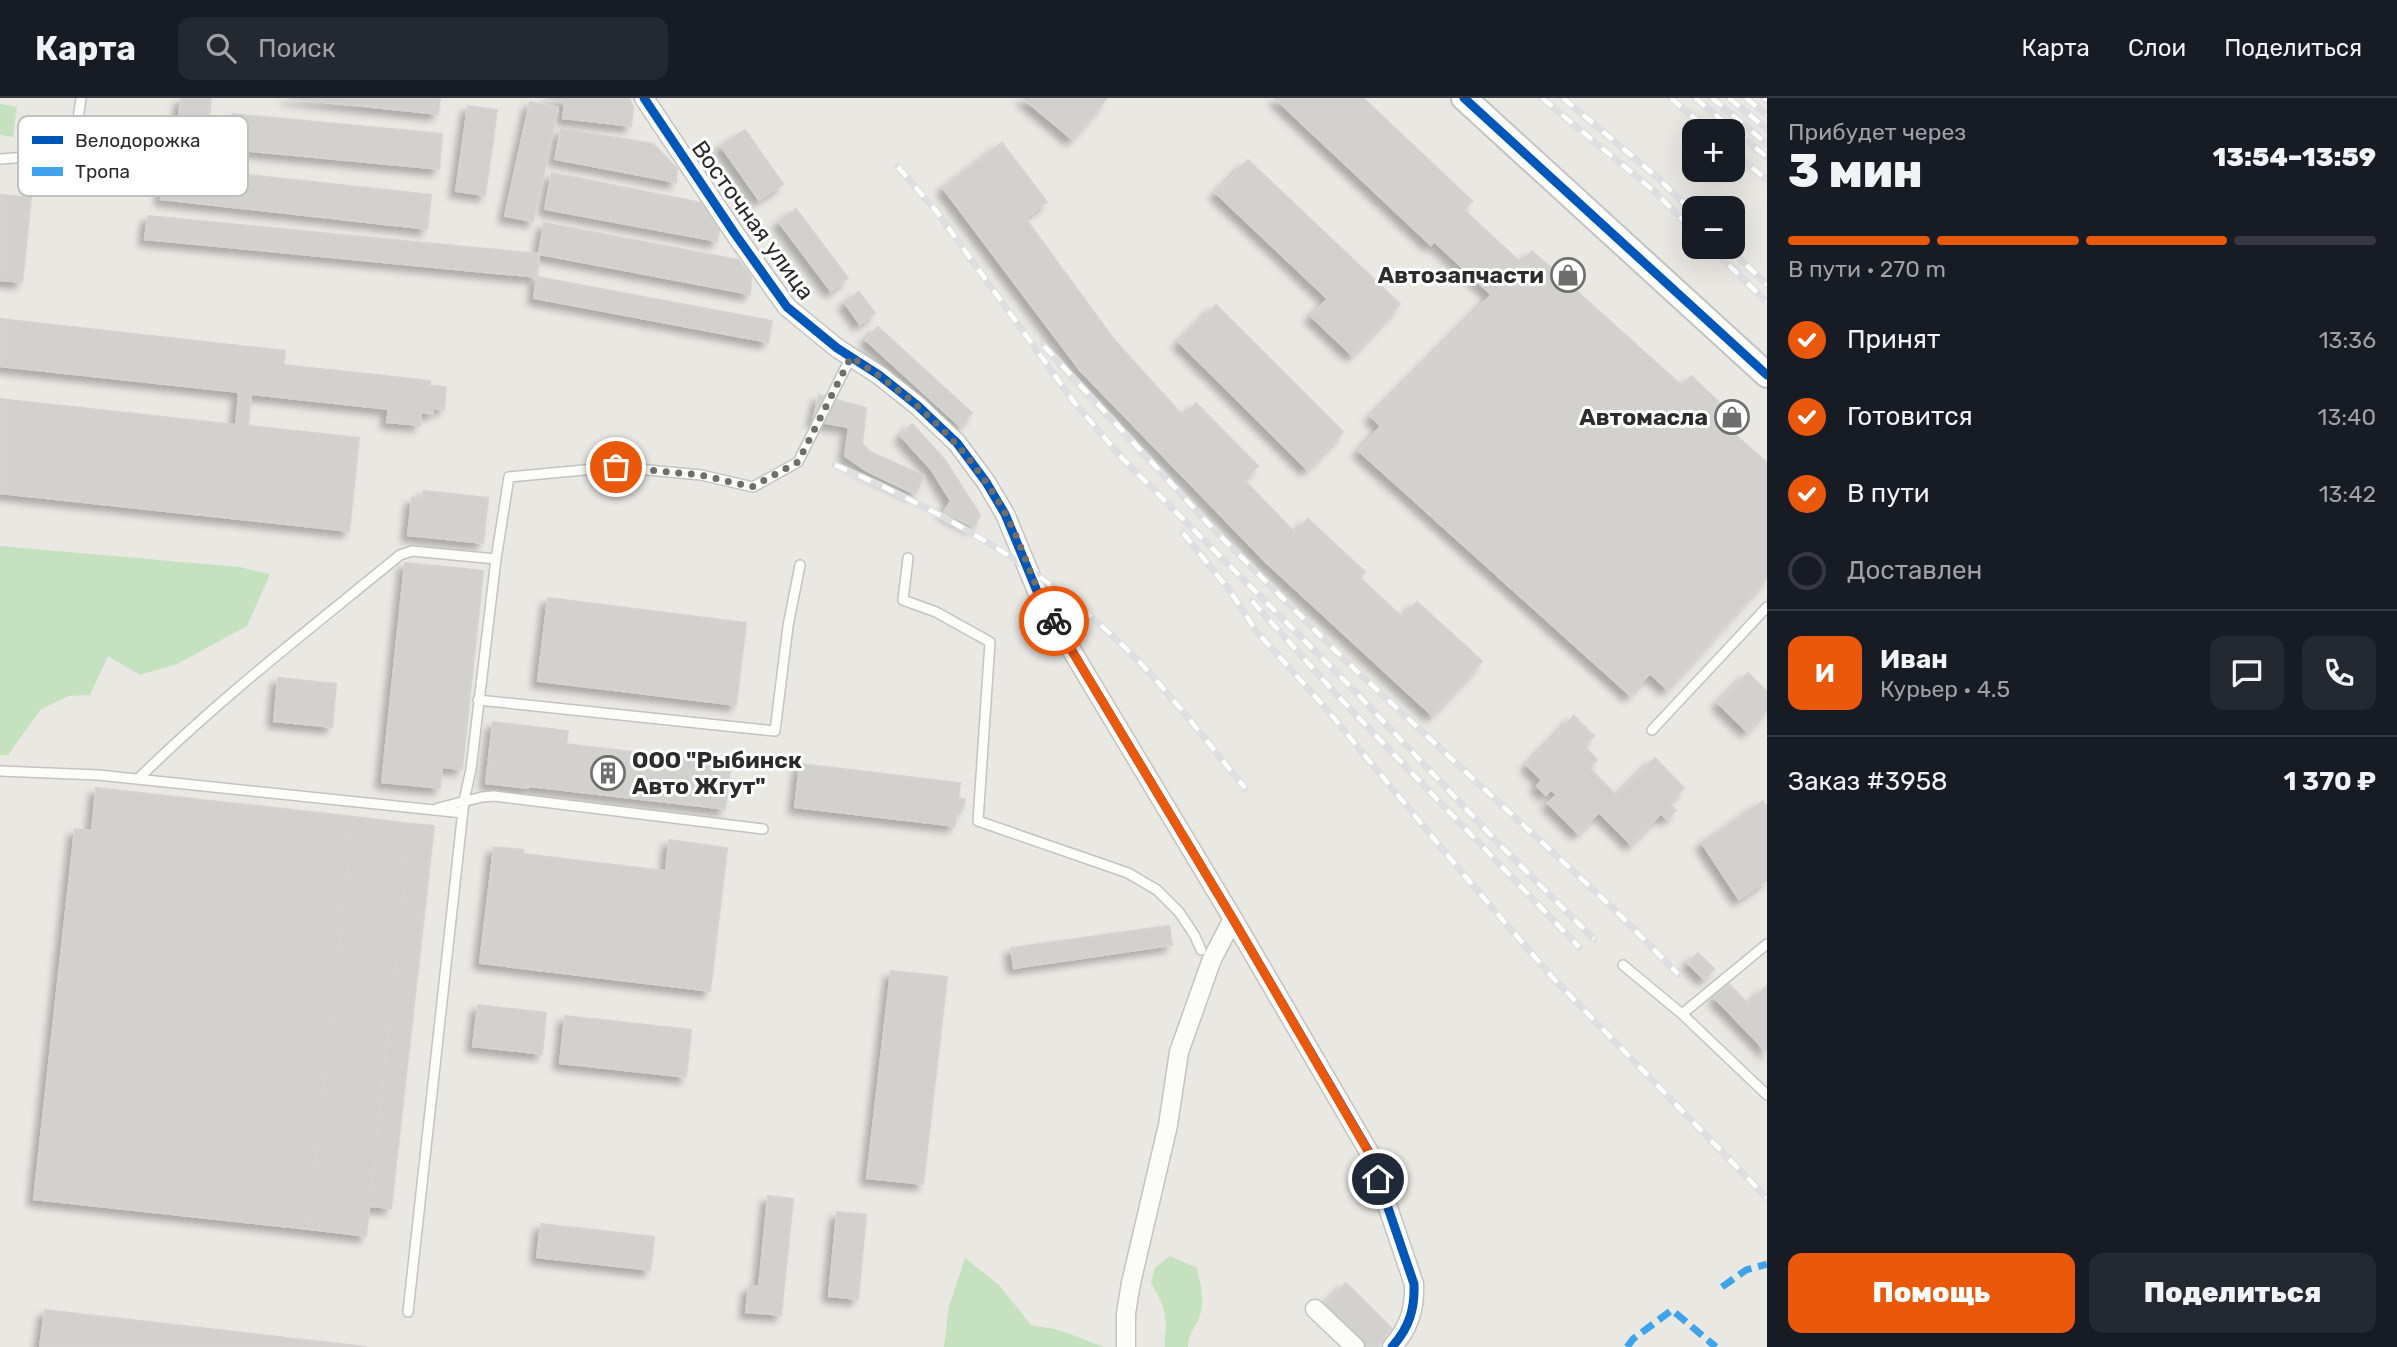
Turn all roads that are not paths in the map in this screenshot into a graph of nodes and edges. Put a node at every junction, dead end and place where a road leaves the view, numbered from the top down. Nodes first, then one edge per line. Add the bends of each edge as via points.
1 (81, 98) edge
2 (644, 98) edge
3 (1464, 98) edge
4 (78, 116) edge
5 (18, 158) edge
6 (0, 159) edge
7 (851, 357) junction
8 (1767, 375) edge
9 (908, 558) dead end
10 (496, 559) junction
11 (800, 565) dead end
12 (1767, 607) edge
13 (478, 701) junction
14 (1652, 730) dead end
15 (0, 771) edge
16 (138, 779) junction
17 (464, 801) junction
18 (433, 810) junction
19 (463, 813) junction
20 (763, 829) dead end
21 (1233, 919) junction
22 (1767, 944) edge
23 (1200, 950) dead end
24 (1623, 965) dead end
25 (1682, 1014) junction
26 (1767, 1095) edge
27 (1315, 1309) dead end
28 (408, 1312) dead end
29 (1126, 1347) edge
30 (1355, 1347) edge
31 (1392, 1347) edge

1 - 4 lane
2 - 7 street, Восточная улица via 787,307
3 - 8 street
5 - 6 lane
7 - 10 lane via 798,462 752,487 701,475 616,467 509,477
7 - 21 street, Восточная улица via 918,406 957,443 986,482 1005,514 1039,596
9 - 23 lane via 904,600 990,642 978,821 1128,873 1157,890 1179,912
10 - 13 lane
10 - 16 lane via 412,551 400,555 225,697
11 - 13 lane via 775,731
12 - 14 lane
13 - 17 lane
15 - 16 lane
16 - 18 lane
17 - 18 lane
17 - 19 lane
17 - 20 lane via 494,796
18 - 19 lane
19 - 28 lane
21 - 29 street via 1212,959 1179,1052 1168,1125 1131,1283
21 - 31 street, Восточная улица via 1369,1153 1413,1283 1415,1303 1410,1320
22 - 25 lane
24 - 25 lane
25 - 26 lane
27 - 30 street

